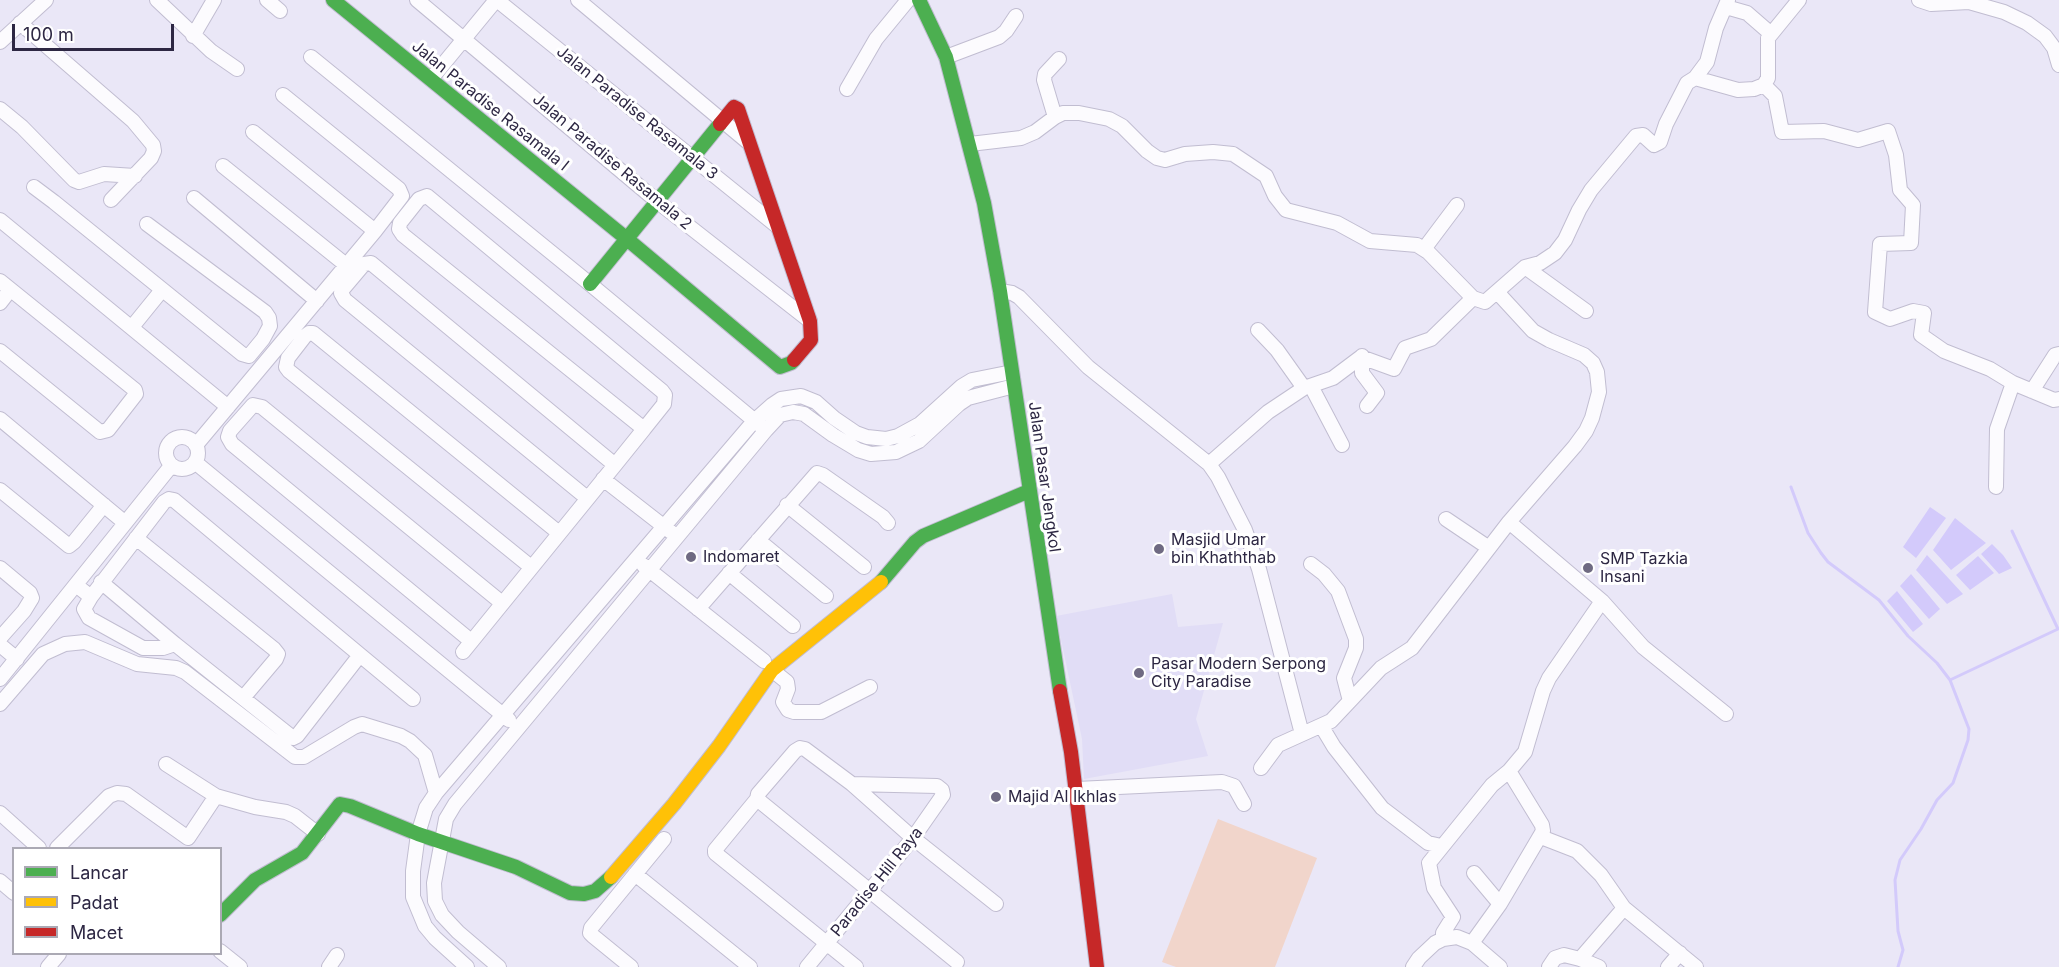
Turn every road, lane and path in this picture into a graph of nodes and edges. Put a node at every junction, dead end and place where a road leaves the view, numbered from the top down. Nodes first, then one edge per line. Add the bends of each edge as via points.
1 (46, 0) edge
2 (157, 0) edge
3 (214, 0) edge
4 (267, 0) edge
5 (333, 0) edge
6 (417, 0) edge
7 (497, 0) edge
8 (578, 0) edge
9 (917, 0) edge
10 (1799, 0) edge
11 (1919, 0) edge
12 (1952, 1) edge
13 (1727, 3) edge
14 (280, 10) dead end
15 (1016, 16) dead end
16 (20, 23) junction
17 (1770, 33) junction
18 (193, 36) junction
19 (464, 39) junction
20 (0, 42) edge
21 (311, 57) dead end
22 (946, 57) junction
23 (1059, 59) dead end
24 (2059, 65) edge
25 (237, 69) dead end
26 (1695, 78) junction
27 (431, 79) junction
28 (1764, 85) junction
29 (848, 89) dead end
30 (283, 95) dead end
31 (0, 109) edge
32 (1055, 117) junction
33 (723, 120) junction
34 (253, 132) dead end
35 (970, 144) junction
36 (693, 159) junction
37 (223, 166) dead end
38 (135, 176) junction
39 (34, 187) dead end
40 (194, 198) dead end
41 (111, 200) dead end
42 (658, 202) junction
43 (1457, 205) dead end
44 (0, 220) edge
45 (147, 224) dead end
46 (777, 226) junction
47 (375, 231) junction
48 (627, 239) junction
49 (1424, 249) junction
50 (346, 265) junction
51 (1526, 267) junction
52 (590, 284) junction
53 (5, 286) edge
54 (162, 290) junction
55 (1000, 291) junction
56 (1498, 293) junction
57 (1473, 298) junction
58 (317, 301) junction
59 (0, 303) edge
60 (1586, 311) dead end
61 (810, 321) junction
62 (132, 327) junction
63 (1257, 330) dead end
64 (0, 351) edge
65 (2059, 354) edge
66 (1362, 356) junction
67 (1012, 372) junction
68 (2013, 384) junction
69 (1014, 386) junction
70 (1307, 387) junction
71 (2032, 391) junction
72 (2059, 399) edge
73 (1367, 406) dead end
74 (228, 407) junction
75 (0, 419) edge
76 (754, 421) junction
77 (644, 429) junction
78 (766, 430) junction
79 (196, 445) junction
80 (1342, 445) dead end
81 (196, 463) junction
82 (1209, 464) junction
83 (615, 465) junction
84 (171, 466) junction
85 (603, 479) junction
86 (1996, 488) dead end
87 (0, 490) edge
88 (1029, 491) junction
89 (587, 498) junction
90 (104, 505) junction
91 (787, 505) junction
92 (1446, 519) dead end
93 (124, 522) junction
94 (1509, 522) junction
95 (888, 523) dead end
96 (664, 527) junction
97 (559, 533) junction
98 (677, 537) junction
99 (136, 538) junction
100 (758, 540) junction
101 (1489, 548) junction
102 (637, 560) junction
103 (1311, 564) dead end
104 (531, 567) junction
105 (864, 567) dead end
106 (0, 568) edge
107 (650, 571) junction
108 (729, 573) junction
109 (101, 582) junction
110 (76, 585) junction
111 (826, 596) dead end
112 (91, 597) junction
113 (1602, 601) junction
114 (502, 603) junction
115 (698, 609) junction
116 (793, 626) dead end
117 (0, 638) edge
118 (175, 644) junction
119 (0, 645) edge
120 (360, 655) junction
121 (17, 659) junction
122 (768, 665) junction
123 (0, 679) edge
124 (870, 687) dead end
125 (243, 698) junction
126 (413, 699) dead end
127 (1350, 701) junction
128 (0, 704) edge
129 (1726, 714) dead end
130 (502, 715) junction
131 (518, 727) junction
132 (1322, 727) junction
133 (1302, 734) junction
134 (166, 764) dead end
135 (1261, 768) dead end
136 (1509, 771) junction
137 (852, 784) junction
138 (1077, 789) junction
139 (436, 793) junction
140 (216, 796) junction
141 (757, 799) junction
142 (1244, 804) dead end
143 (0, 813) edge
144 (318, 834) junction
145 (418, 834) junction
146 (1541, 837) junction
147 (913, 838) junction
148 (664, 839) dead end
149 (442, 841) junction
150 (184, 843) edge
151 (1441, 846) junction
152 (37, 847) edge
153 (59, 847) edge
154 (414, 865) junction
155 (437, 869) junction
156 (1474, 873) dead end
157 (635, 874) junction
158 (0, 881) edge
159 (12, 890) edge
160 (870, 891) junction
161 (996, 904) dead end
162 (1500, 904) junction
163 (1624, 908) junction
164 (222, 913) edge
165 (1443, 939) junction
166 (1472, 943) junction
167 (826, 944) junction
168 (222, 953) edge
169 (1680, 953) junction
170 (58, 955) edge
171 (337, 955) dead end
172 (1580, 959) junction
173 (957, 962) dead end
174 (48, 967) edge
175 (240, 967) edge
176 (329, 967) edge
177 (467, 967) edge
178 (499, 967) edge
179 (631, 967) edge
180 (750, 967) edge
181 (807, 967) edge
182 (856, 967) edge
183 (1097, 967) edge
184 (1413, 967) edge
185 (1500, 967) edge
186 (1548, 967) edge
187 (1599, 967) edge
188 (1668, 967) edge
189 (1696, 967) edge

1 - 16 street
2 - 18 street
3 - 18 street
4 - 14 street
5 - 27 street, Jalan Paradise Rasamala I
6 - 19 street, Jalan Paradise Rasamala 2
7 - 19 street
7 - 36 street, Jalan Paradise Rasamala 3
8 - 33 street
9 - 22 street, Jalan Pasar Jengkol
9 - 29 street via 876,39
10 - 17 street
11 - 12 street via 1931,4
12 - 24 street via 1978,3 2027,23 2050,41
13 - 17 street via 1747,13
13 - 26 street via 1707,62
15 - 22 street via 999,37
16 - 20 street
16 - 38 street via 150,139 153,155
17 - 28 street via 1768,78
18 - 25 street
19 - 27 street
19 - 42 street, Jalan Paradise Rasamala 2
21 - 52 street
22 - 35 street, Jalan Pasar Jengkol
23 - 32 street via 1044,80
26 - 28 street via 1738,90
26 - 51 street via 1687,83 1660,142 1654,145 1643,135 1636,136 1592,190 1555,253
27 - 48 street, Jalan Paradise Rasamala I
28 - 68 street via 1775,96 1782,132 1824,131 1858,140 1888,131 1896,154 1900,190 1913,205 1911,243 1880,244 1875,312 1890,319 1913,311 1924,313 1921,335 1944,351 1990,369
30 - 47 street via 401,192 398,202
31 - 38 street via 74,180 80,182 104,174
32 - 35 street via 1021,138
32 - 49 street via 1079,112 1109,119 1122,126 1147,151 1165,160 1191,153 1233,154 1266,176 1286,210 1337,223 1370,241 1408,243
33 - 36 street
33 - 46 street via 733,108 738,109
34 - 47 street
35 - 55 street, Jalan Pasar Jengkol
36 - 42 street
36 - 46 street, Jalan Paradise Rasamala 3
37 - 50 street
38 - 41 street
39 - 54 street
40 - 58 street
42 - 48 street
42 - 61 street, Jalan Paradise Rasamala 2
43 - 49 street
44 - 62 street
45 - 54 street via 265,312 270,326 252,354 246,356
46 - 61 street
47 - 50 street
48 - 52 street
48 - 61 street, Jalan Paradise Rasamala I via 780,367 791,363 811,340
49 - 57 street
50 - 58 street
51 - 56 street
51 - 60 street
52 - 76 street
53 - 59 street
53 - 64 street via 136,394 108,430 100,432
54 - 62 street
55 - 67 street, Jalan Pasar Jengkol
55 - 82 street via 1019,297 1088,367
56 - 57 street via 1485,302
56 - 94 street via 1533,331 1590,359 1597,372 1599,392 1581,439
57 - 66 street via 1431,339 1405,348 1394,369
58 - 74 street
62 - 74 street
63 - 70 street
65 - 71 street
66 - 70 street via 1333,378
66 - 73 street via 1362,373 1377,393
67 - 69 street, Jalan Pasar Jengkol
67 - 76 street via 972,380 920,424 886,439 856,433 816,402 801,396 782,399
68 - 71 street
68 - 86 street via 1997,429
69 - 78 street via 968,398 919,441 896,452 871,454 858,450 804,414 793,412 780,415
69 - 88 street, Jalan Pasar Jengkol
70 - 80 street
70 - 82 street via 1268,412
71 - 72 street
74 - 79 street
75 - 90 street
76 - 78 street
76 - 96 street
77 - 77 street via 403,236 400,223 420,199 430,197 662,391 664,404
77 - 83 street
78 - 98 street
79 - 81 street
79 - 84 street via 184,437 170,442 165,452
81 - 84 street via 185,470
81 - 130 street
82 - 133 street via 1227,492 1259,569
83 - 85 street
83 - 89 street via 371,263 364,264 342,290 345,300
84 - 93 street
85 - 89 street
85 - 96 street
87 - 90 street via 69,546
88 - 122 street via 924,536 880,583
88 - 138 street, Jalan Pasar Jengkol
89 - 97 street
90 - 93 street
91 - 95 street via 820,474
91 - 100 street
91 - 105 street
92 - 101 street
93 - 110 street
94 - 101 street
94 - 113 street
96 - 98 street
96 - 102 street
97 - 104 street
97 - 104 street via 313,333 305,336 288,358 289,371
98 - 107 street
99 - 109 street
99 - 120 street via 164,502 174,500
99 - 125 street via 278,654
100 - 108 street
100 - 111 street
101 - 127 street via 1412,648 1381,668
102 - 107 street
102 - 130 street
103 - 127 street via 1338,591 1356,639 1344,678
104 - 114 street
106 - 117 street via 32,598
107 - 115 street
107 - 131 street
108 - 115 street
108 - 116 street
109 - 112 street
109 - 118 street
110 - 112 street
110 - 121 street
112 - 118 street via 84,609 89,618 134,644 154,649
113 - 129 street via 1643,647
113 - 136 street via 1549,678 1528,745
114 - 114 street via 262,407 253,405 230,431 232,444 467,647
115 - 122 street
118 - 125 street
119 - 121 street
120 - 125 street via 295,737
120 - 126 street
121 - 123 street
122 - 124 street via 787,682 783,702 794,712 821,712
122 - 149 street via 719,746 623,864 595,891 570,893 516,867
127 - 132 street
128 - 139 street via 44,654 65,644 85,642 136,664 186,672 295,757 304,757 362,724 401,736 425,755
130 - 131 street
130 - 139 street
131 - 149 street via 454,804
132 - 133 street
132 - 151 street via 1382,808 1428,843
133 - 135 street via 1278,745
134 - 140 street
136 - 146 street via 1542,825
136 - 151 street via 1492,785
137 - 141 street via 800,748
137 - 147 street
137 - 147 street, Paradise Hill Raya via 937,786 942,790 943,795
138 - 142 street via 1222,782 1234,786
138 - 183 street, Jalan Pasar Jengkol
139 - 145 street via 426,808
140 - 144 street via 286,812
140 - 150 street
141 - 160 street
141 - 167 street via 715,853
143 - 152 street
144 - 145 street via 342,804
144 - 164 street via 302,853 247,886
145 - 149 street
145 - 154 street
146 - 162 street
146 - 163 street via 1577,851 1601,875
147 - 160 street, Paradise Hill Raya
147 - 161 street
148 - 157 street
149 - 155 street
150 - 153 street via 126,794 117,793
151 - 165 street via 1429,863 1434,888 1453,917
154 - 155 street
154 - 177 street via 413,897 425,926
155 - 178 street via 435,901 442,915
156 - 162 street
157 - 179 street via 590,933
157 - 180 street
158 - 159 street
160 - 167 street, Paradise Hill Raya
160 - 173 street
162 - 166 street
163 - 169 street
163 - 172 street
165 - 166 street via 1457,937
165 - 184 street
166 - 185 street
167 - 181 street, Paradise Hill Raya
167 - 182 street
168 - 175 street
169 - 188 street
169 - 189 street
170 - 174 street
171 - 176 street
172 - 186 street via 1560,956
172 - 187 street

